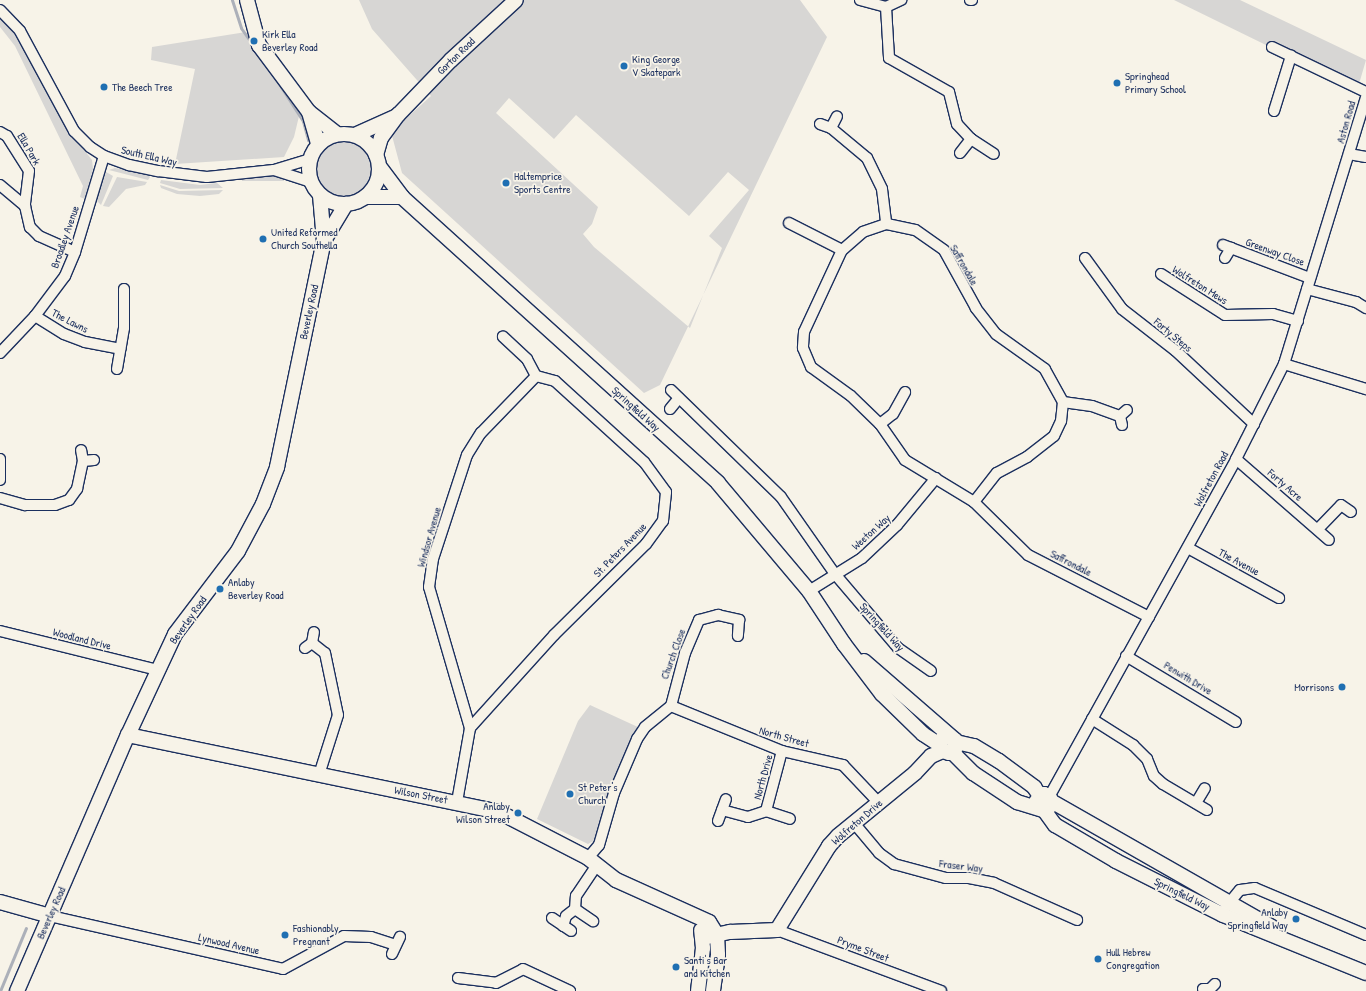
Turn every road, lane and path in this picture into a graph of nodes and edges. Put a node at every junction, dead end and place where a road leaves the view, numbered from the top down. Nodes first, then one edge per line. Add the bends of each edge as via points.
1 (247, 0) edge
2 (516, 0) edge
3 (860, 0) edge
4 (901, 0) edge
5 (886, 6) junction
6 (0, 10) edge
7 (1272, 47) dead end
8 (1291, 56) junction
9 (1366, 92) edge
10 (1366, 97) edge
11 (1274, 111) dead end
12 (309, 112) junction
13 (398, 115) junction
14 (837, 116) dead end
15 (820, 124) dead end
16 (831, 128) junction
17 (0, 132) edge
18 (337, 134) junction
19 (355, 135) junction
20 (971, 139) junction
21 (318, 144) junction
22 (960, 153) dead end
23 (994, 154) dead end
24 (1349, 154) junction
25 (104, 156) junction
26 (1366, 157) edge
27 (310, 159) junction
28 (378, 161) junction
29 (274, 170) junction
30 (311, 182) junction
31 (0, 186) edge
32 (320, 195) junction
33 (365, 197) junction
34 (402, 197) junction
35 (346, 204) junction
36 (25, 206) junction
37 (788, 221) dead end
38 (886, 224) junction
39 (324, 241) junction
40 (842, 250) junction
41 (75, 252) junction
42 (1085, 258) dead end
43 (1225, 258) dead end
44 (1161, 274) dead end
45 (1310, 278) junction
46 (124, 289) dead end
47 (1307, 289) junction
48 (1366, 308) edge
49 (35, 316) junction
50 (1298, 321) junction
51 (503, 337) dead end
52 (120, 349) junction
53 (0, 353) edge
54 (1284, 364) junction
55 (117, 369) dead end
56 (536, 376) junction
57 (1366, 389) edge
58 (671, 390) dead end
59 (906, 392) dead end
60 (679, 398) junction
61 (1063, 402) junction
62 (670, 409) dead end
63 (1123, 417) dead end
64 (880, 424) junction
65 (1254, 424) junction
66 (81, 450) dead end
67 (0, 459) edge
68 (1236, 459) junction
69 (94, 460) dead end
70 (83, 461) junction
71 (936, 478) junction
72 (0, 480) edge
73 (0, 498) edge
74 (974, 502) junction
75 (1351, 512) dead end
76 (1318, 529) junction
77 (1329, 540) dead end
78 (1188, 548) junction
79 (835, 574) junction
80 (809, 592) junction
81 (1279, 598) dead end
82 (1149, 617) junction
83 (0, 631) edge
84 (314, 632) dead end
85 (738, 636) dead end
86 (1126, 656) junction
87 (158, 670) junction
88 (931, 671) dead end
89 (671, 706) junction
90 (1092, 719) junction
91 (1236, 722) dead end
92 (470, 728) junction
93 (128, 735) junction
94 (948, 745) junction
95 (782, 751) junction
96 (319, 775) junction
97 (1205, 788) dead end
98 (726, 799) dead end
99 (457, 802) junction
100 (1044, 802) junction
101 (1196, 802) junction
102 (879, 803) junction
103 (722, 810) junction
104 (1207, 810) dead end
105 (766, 811) junction
106 (790, 819) dead end
107 (718, 821) dead end
108 (854, 823) junction
109 (593, 861) junction
110 (0, 902) edge
111 (1225, 908) junction
112 (575, 909) junction
113 (692, 913) junction
114 (50, 916) junction
115 (552, 918) dead end
116 (1077, 920) dead end
117 (593, 921) dead end
118 (777, 930) junction
119 (717, 935) junction
120 (1366, 935) edge
121 (703, 938) junction
122 (396, 945) dead end
123 (1366, 973) edge
124 (458, 978) dead end
125 (17, 991) edge
126 (570, 991) edge
127 (698, 991) edge
128 (713, 991) edge
129 (941, 991) edge

1 - 12 main road via 259,45
2 - 13 main road, Gorton Road via 451,60
3 - 5 street
4 - 5 street
5 - 20 street via 889,58 952,89 957,124
6 - 25 street, South Ella Way via 20,30 74,131 90,147
7 - 8 street
8 - 9 street
8 - 11 street
10 - 24 street, Aston Road
12 - 18 main road
12 - 21 main road
13 - 19 main road, Gorton Road
13 - 28 main road, Gorton Road via 381,138
14 - 16 street
15 - 16 street
16 - 38 street via 867,158 882,189
17 - 36 street, Ella Park via 7,136 30,171
18 - 19 main road
18 - 21 main road
19 - 28 main road via 364,140
20 - 22 street
20 - 23 street
21 - 27 main road
24 - 26 street
24 - 45 street, Wolfreton Road
25 - 29 street, South Ella Way via 130,165 178,175 207,177
25 - 41 street, Broadley Avenue
27 - 29 street, South Ella Way
27 - 30 main road
28 - 33 main road via 373,188
28 - 34 main road, Springfield Way
29 - 30 street, South Ella Way
30 - 32 main road
31 - 36 street
32 - 35 main road via 332,202
32 - 39 main road, Beverley Road
33 - 34 main road
33 - 35 main road
34 - 80 main road, Springfield Way via 718,483
35 - 39 main road, Beverley Road
36 - 41 street, Ella Park via 30,227 39,236
37 - 40 street
38 - 40 street, Saffrondale via 863,232
38 - 61 street, Saffrondale via 915,230 944,250 976,308 996,334 1045,369
39 - 87 main road, Beverley Road via 277,466 263,504 238,551 175,634
40 - 64 street, Saffrondale via 804,332 803,348 811,367 852,396
41 - 49 street, Broadley Avenue via 65,276
42 - 65 street, Forty Steps via 1122,309 1176,351
43 - 45 street, Greenway Close via 1227,246
44 - 50 street, Wolfreton Mews via 1225,315 1273,314
45 - 47 street, Wolfreton Road
46 - 52 street via 124,328
47 - 48 street via 1356,302
47 - 50 street, Wolfreton Road
49 - 52 street, The Lawns via 64,334 85,342
49 - 53 street, Broadley Avenue
50 - 54 street, Wolfreton Road
51 - 56 street via 527,359
52 - 55 street
54 - 57 street
54 - 65 street, Wolfreton Road
56 - 92 street, Windsor Avenue via 481,433 467,456 433,559 429,587
56 - 92 street, St. Peters Avenue via 555,381 644,462 666,492 663,521 646,544 554,635
58 - 60 street, Springfield Way
59 - 64 street via 893,414
60 - 62 street, Springfield Way
60 - 79 street, Springfield Way via 781,498
61 - 63 street via 1092,406
61 - 74 street via 1061,421 1054,436 1027,457 997,473
64 - 71 street, Saffrondale via 905,460
65 - 68 street, Wolfreton Road
66 - 70 street
67 - 72 street
68 - 76 street, Forty Acre
68 - 78 street, Wolfreton Road
69 - 70 street
70 - 73 street via 77,489 68,500 55,505 25,505
71 - 74 street, Saffrondale
71 - 79 street, Weeton Way via 897,525 862,558
74 - 82 street, Saffrondale via 1028,555
75 - 76 street via 1341,505
76 - 77 street, Forty Acre
78 - 81 street, The Avenue
78 - 82 street, Wolfreton Road
79 - 80 street, Weeton Way
79 - 88 street, Springfield Way via 898,648
80 - 94 main road, Springfield Way via 844,644 937,723
82 - 86 street, Wolfreton Road
83 - 87 street, Woodland Drive
84 - 96 street via 308,646 325,653 338,715
85 - 89 street, Church Close via 739,620 718,615 699,620 685,653
86 - 90 street, Wolfreton Road
86 - 91 street, Penwith Drive
87 - 93 main road, Beverley Road
89 - 95 street, North Street
89 - 109 street via 645,728 637,739 614,793
90 - 100 street, Wolfreton Road
90 - 101 street via 1133,744 1146,759 1154,776 1163,784
92 - 99 street, Windsor Avenue
93 - 96 main road, Wilson Street
93 - 114 main road, Beverley Road
94 - 100 main road, Springfield Way via 974,746 1034,787
94 - 100 main road, Springfield Way via 974,773 1017,802
94 - 102 main road, Wolfreton Drive via 931,756
95 - 102 street, North Street via 844,766
95 - 105 street, North Drive
96 - 99 main road, Wilson Street
97 - 101 street
98 - 103 street
99 - 109 main road, Wilson Street via 499,812
100 - 111 main road, Springfield Way
100 - 111 main road, Springfield Way via 1055,825 1116,861
101 - 104 street
102 - 108 main road, Wolfreton Drive
103 - 105 street, North Drive via 748,817
103 - 107 street
105 - 106 street
108 - 116 street, Fraser Way via 879,853 894,864 946,878 969,878 994,883
108 - 118 main road, Wolfreton Drive via 829,846
109 - 112 street via 576,896
109 - 113 main road, Wilson Street via 616,880
110 - 114 main road
111 - 120 street via 1240,890 1255,888
111 - 123 main road, Springfield Way via 1331,960
112 - 115 street via 566,916 567,929
112 - 117 street
113 - 119 main road, Wilson Street via 708,922
113 - 121 main road via 701,928
114 - 122 street, Lynwood Avenue via 283,969 344,936 371,937
114 - 125 main road, Beverley Road
118 - 119 main road
118 - 129 street, Pryme Street
119 - 121 main road
119 - 128 main road via 718,954
121 - 127 main road
124 - 126 street via 496,983 523,969

